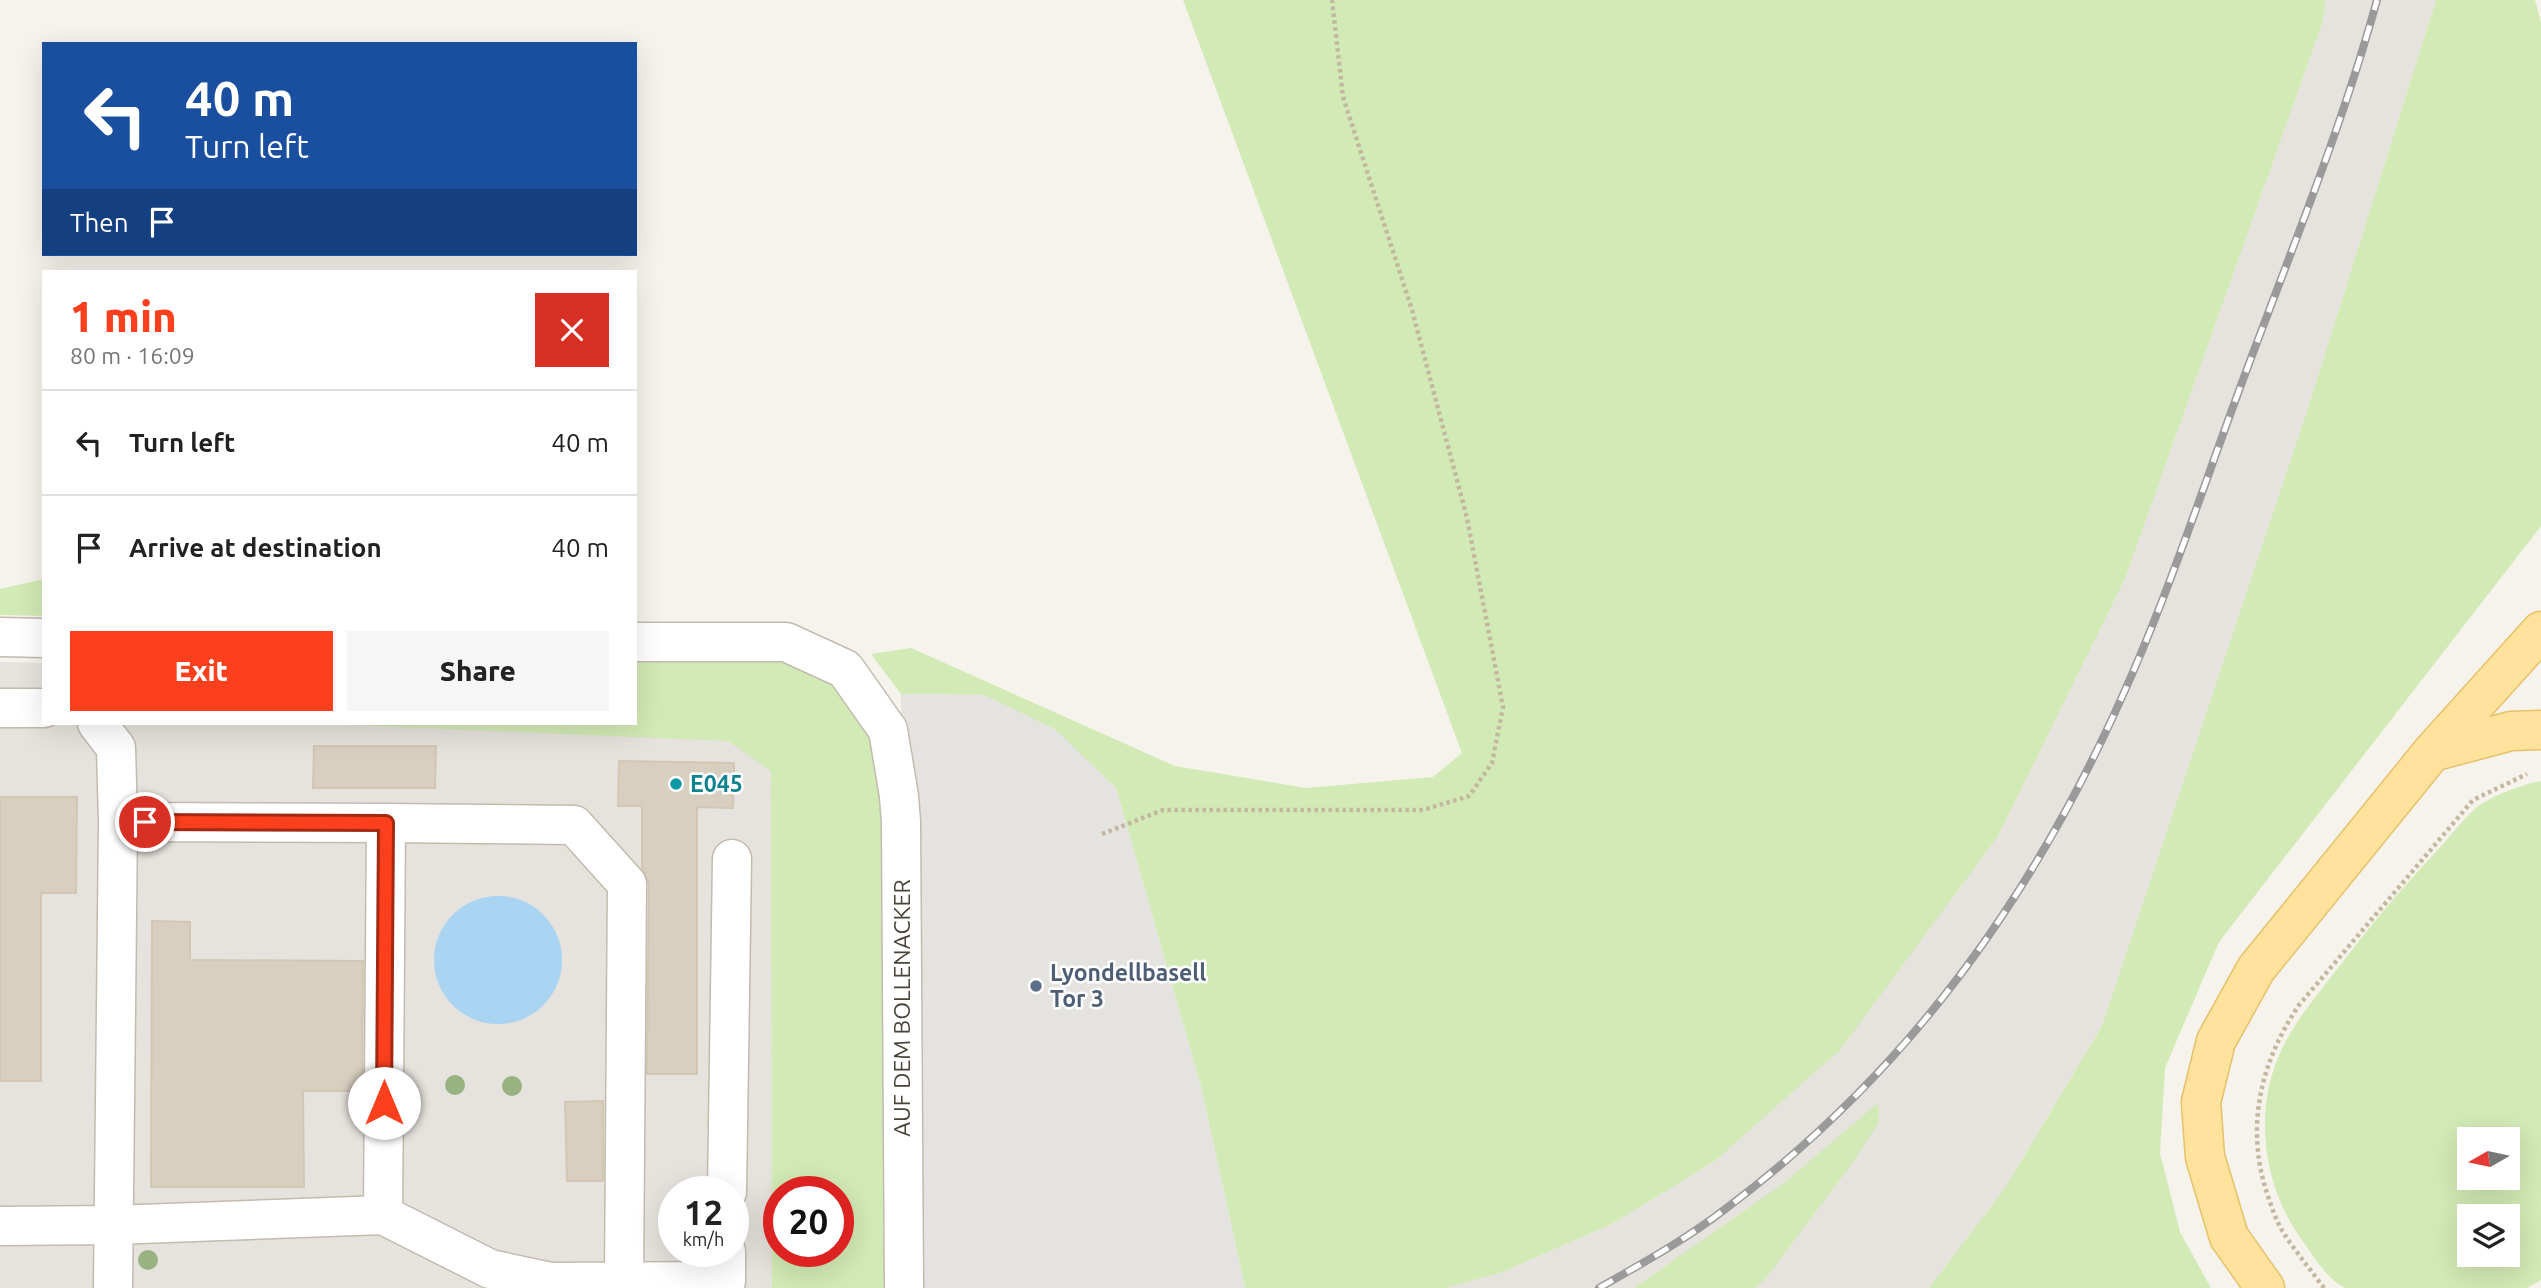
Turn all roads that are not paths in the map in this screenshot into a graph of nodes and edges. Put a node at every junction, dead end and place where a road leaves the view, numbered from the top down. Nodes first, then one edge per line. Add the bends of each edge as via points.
1 (2541, 631) edge
2 (0, 638) edge
3 (42, 638) edge
4 (637, 642) edge
5 (2524, 667) edge
6 (0, 708) edge
7 (42, 708) edge
8 (99, 725) edge
9 (2541, 730) edge
10 (2432, 752) junction
11 (118, 822) junction
12 (386, 823) junction
13 (732, 859) dead end
14 (727, 1176) edge
15 (383, 1215) junction
16 (113, 1225) junction
17 (0, 1226) edge
18 (726, 1267) edge
19 (624, 1282) junction
20 (113, 1288) edge
21 (904, 1288) edge
22 (2265, 1288) edge

1 - 5 main road
2 - 3 street
4 - 21 street, AUF DEM BOLLENACKER via 786,642 845,669 888,730 901,822
5 - 10 main road
6 - 7 street
8 - 11 street via 116,748
9 - 10 main road via 2511,731
10 - 22 main road via 2256,969 2216,1041 2202,1102 2205,1157 2229,1237
11 - 12 street
11 - 16 street
12 - 15 street
12 - 19 street via 574,825 627,884
13 - 14 street
15 - 16 street
15 - 19 street via 490,1269 551,1282
16 - 17 street
16 - 20 street
18 - 19 street via 726,1281

